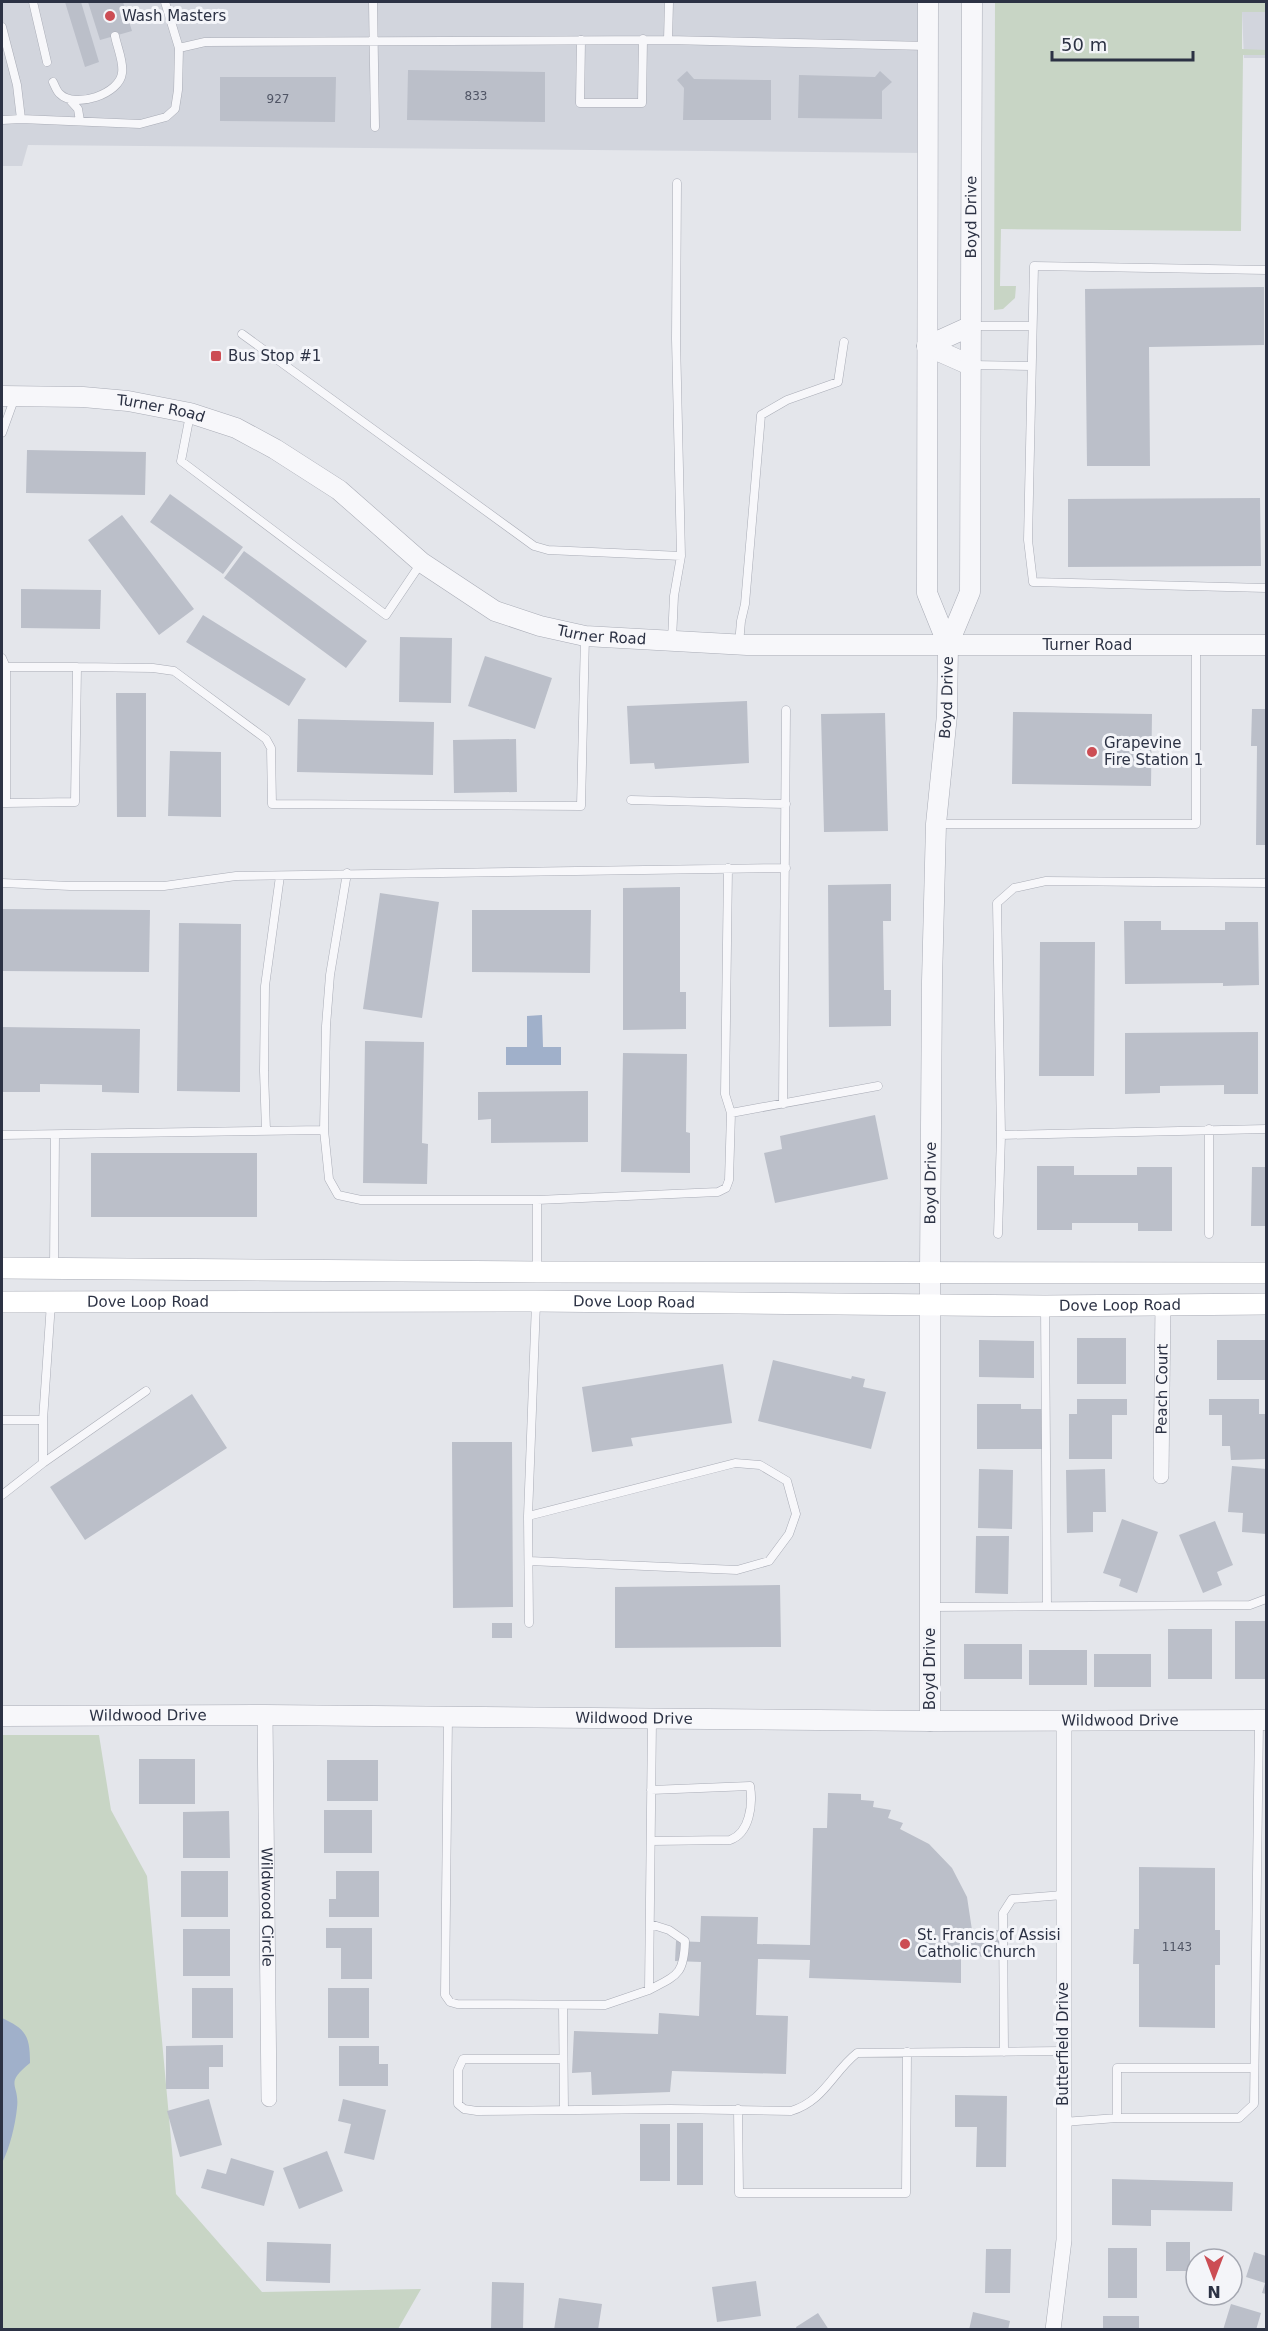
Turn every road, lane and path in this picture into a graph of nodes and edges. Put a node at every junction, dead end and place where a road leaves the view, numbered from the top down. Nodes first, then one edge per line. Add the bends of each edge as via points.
1 (33, 2) edge
2 (165, 2) edge
3 (373, 2) edge
4 (669, 2) edge
5 (928, 2) edge
6 (972, 2) edge
7 (2, 27) edge
8 (115, 36) dead end
9 (643, 39) junction
10 (581, 40) junction
11 (668, 40) junction
12 (373, 42) junction
13 (928, 45) junction
14 (179, 48) junction
15 (47, 62) dead end
16 (53, 82) dead end
17 (69, 99) junction
18 (21, 119) junction
19 (2, 120) edge
20 (80, 121) junction
21 (375, 127) dead end
22 (677, 183) dead end
23 (1266, 270) edge
24 (970, 326) junction
25 (1032, 326) junction
26 (242, 334) dead end
27 (844, 342) dead end
28 (927, 346) junction
29 (970, 365) junction
30 (1031, 366) junction
31 (8, 396) edge
32 (190, 413) junction
33 (2, 433) edge
34 (681, 556) junction
35 (422, 562) junction
36 (1266, 588) edge
37 (585, 636) junction
38 (672, 640) junction
39 (739, 644) junction
40 (948, 645) junction
41 (1196, 645) junction
42 (1266, 645) edge
43 (2, 658) edge
44 (6, 667) junction
45 (76, 667) junction
46 (786, 710) dead end
47 (631, 800) dead end
48 (4, 802) edge
49 (786, 804) junction
50 (936, 824) junction
51 (728, 868) junction
52 (786, 868) junction
53 (347, 873) junction
54 (280, 876) junction
55 (2, 883) edge
56 (1266, 883) edge
57 (878, 1086) dead end
58 (783, 1104) junction
59 (731, 1113) junction
60 (1209, 1129) junction
61 (1266, 1129) edge
62 (324, 1130) junction
63 (266, 1131) junction
64 (2, 1135) edge
65 (55, 1135) junction
66 (1001, 1135) junction
67 (537, 1200) junction
68 (998, 1234) dead end
69 (1209, 1234) dead end
70 (2, 1268) edge
71 (54, 1268) junction
72 (537, 1272) junction
73 (930, 1272) junction
74 (1266, 1273) edge
75 (51, 1301) junction
76 (536, 1301) junction
77 (2, 1302) edge
78 (930, 1304) junction
79 (1163, 1304) junction
80 (1266, 1304) edge
81 (1045, 1306) junction
82 (146, 1391) dead end
83 (2, 1420) edge
84 (43, 1420) junction
85 (43, 1463) junction
86 (1161, 1476) dead end
87 (2, 1495) edge
88 (528, 1516) junction
89 (529, 1561) junction
90 (1266, 1599) edge
91 (1047, 1605) junction
92 (930, 1607) junction
93 (529, 1623) dead end
94 (265, 1715) junction
95 (2, 1716) edge
96 (448, 1716) junction
97 (652, 1718) junction
98 (1263, 1720) edge
99 (930, 1722) junction
100 (1064, 1722) junction
101 (651, 1790) junction
102 (651, 1841) junction
103 (1063, 1895) junction
104 (650, 1924) junction
105 (649, 1990) junction
106 (563, 2005) junction
107 (1063, 2051) junction
108 (907, 2052) junction
109 (1004, 2052) junction
110 (563, 2059) junction
111 (1254, 2068) junction
112 (269, 2099) dead end
113 (738, 2109) junction
114 (564, 2110) junction
115 (1117, 2118) junction
116 (1063, 2122) junction
117 (1053, 2330) edge

1 - 15 lane
2 - 14 lane
3 - 12 lane
4 - 11 lane
5 - 13 street, Boyd Drive
6 - 24 street, Boyd Drive
7 - 18 lane
8 - 17 lane via 123,72 119,84 108,93
9 - 10 lane
9 - 10 lane via 642,103 580,103
9 - 11 lane
10 - 12 lane
11 - 13 lane
12 - 14 lane via 206,42
12 - 21 lane
13 - 28 street, Boyd Drive
14 - 20 lane via 175,109 166,117 140,124
16 - 17 lane via 59,94
17 - 20 lane via 78,109
18 - 19 lane
18 - 20 lane
22 - 34 lane
23 - 25 lane via 1035,266
24 - 25 lane
24 - 28 street
24 - 29 street, Boyd Drive
25 - 30 lane
26 - 34 lane via 534,546 548,550
27 - 39 lane via 838,382 787,400 761,415
28 - 29 street
28 - 40 street, Boyd Drive via 927,593
29 - 30 lane
29 - 40 street, Boyd Drive via 970,592
30 - 36 lane via 1028,540 1033,582
31 - 32 street, Turner Road via 128,401
31 - 33 lane
32 - 35 street, Turner Road via 236,428 339,490
32 - 35 lane via 181,461 386,615
34 - 38 lane
35 - 37 street, Turner Road via 495,611
37 - 38 street, Turner Road
37 - 45 lane via 581,806 272,804 271,748 266,740 174,671
38 - 39 street, Turner Road
39 - 40 street, Turner Road
40 - 41 street, Turner Road
40 - 50 street, Boyd Drive via 947,716
41 - 42 street, Turner Road
41 - 50 lane via 1196,824
43 - 44 lane
44 - 45 lane
44 - 48 lane
45 - 48 lane via 75,802
46 - 49 lane
47 - 49 lane
49 - 52 lane
50 - 73 street, Boyd Drive
51 - 52 lane
51 - 53 lane
51 - 59 lane via 725,1094
52 - 58 lane
53 - 54 lane
53 - 62 lane via 330,975
54 - 55 lane via 236,876 164,886
54 - 63 lane via 265,986
56 - 66 lane via 1046,881 1014,888 997,903
57 - 58 lane
58 - 59 lane
59 - 67 lane via 729,1180 726,1188 718,1192
60 - 61 lane
60 - 66 lane
60 - 69 lane
62 - 63 lane
62 - 67 lane via 329,1179 338,1195 361,1200
63 - 65 lane
64 - 65 lane
65 - 71 lane
66 - 68 lane
67 - 72 lane
70 - 71 main road, Dove Loop Road
71 - 72 main road, Dove Loop Road
71 - 75 main road
72 - 73 main road, Dove Loop Road
72 - 76 main road
73 - 74 main road, Dove Loop Road
73 - 78 street, Boyd Drive
75 - 76 main road, Dove Loop Road
75 - 77 main road, Dove Loop Road
75 - 84 lane
76 - 78 main road, Dove Loop Road
76 - 88 lane
78 - 81 main road, Dove Loop Road
78 - 92 street, Boyd Drive
79 - 80 main road, Dove Loop Road
79 - 81 main road, Dove Loop Road
79 - 86 street, Peach Court
81 - 91 lane
82 - 85 lane
83 - 84 lane
84 - 85 lane
85 - 87 lane
88 - 89 lane
88 - 89 lane via 735,1463 760,1465 787,1481 796,1514 789,1534 769,1561 737,1569
89 - 93 lane
90 - 91 lane via 1251,1605
91 - 92 lane
92 - 99 street, Boyd Drive
94 - 95 street, Wildwood Drive
94 - 96 street, Wildwood Drive
94 - 112 street, Wildwood Circle
96 - 97 street, Wildwood Drive
96 - 106 lane via 445,1995 457,2004
97 - 99 street, Wildwood Drive
97 - 101 lane
98 - 100 street, Wildwood Drive
98 - 111 lane
99 - 100 street, Wildwood Drive
100 - 103 street, Butterfield Drive
101 - 102 lane
101 - 102 lane via 750,1786 751,1804 736,1838
102 - 104 lane
103 - 107 street, Butterfield Drive
103 - 109 lane via 1012,1899 1004,1913
104 - 105 lane
104 - 105 lane via 685,1941 684,1961 676,1975
105 - 106 lane via 604,2006
106 - 110 lane
107 - 109 lane
107 - 116 street, Butterfield Drive
108 - 109 lane
108 - 113 lane via 857,2054 806,2106 791,2111
108 - 113 lane via 906,2193 739,2193
110 - 114 lane
110 - 114 lane via 463,2059 458,2070 458,2104 477,2111
111 - 115 lane via 1254,2104 1239,2118
111 - 115 lane via 1117,2068
113 - 114 lane
115 - 116 lane
116 - 117 street, Butterfield Drive via 1064,2240

